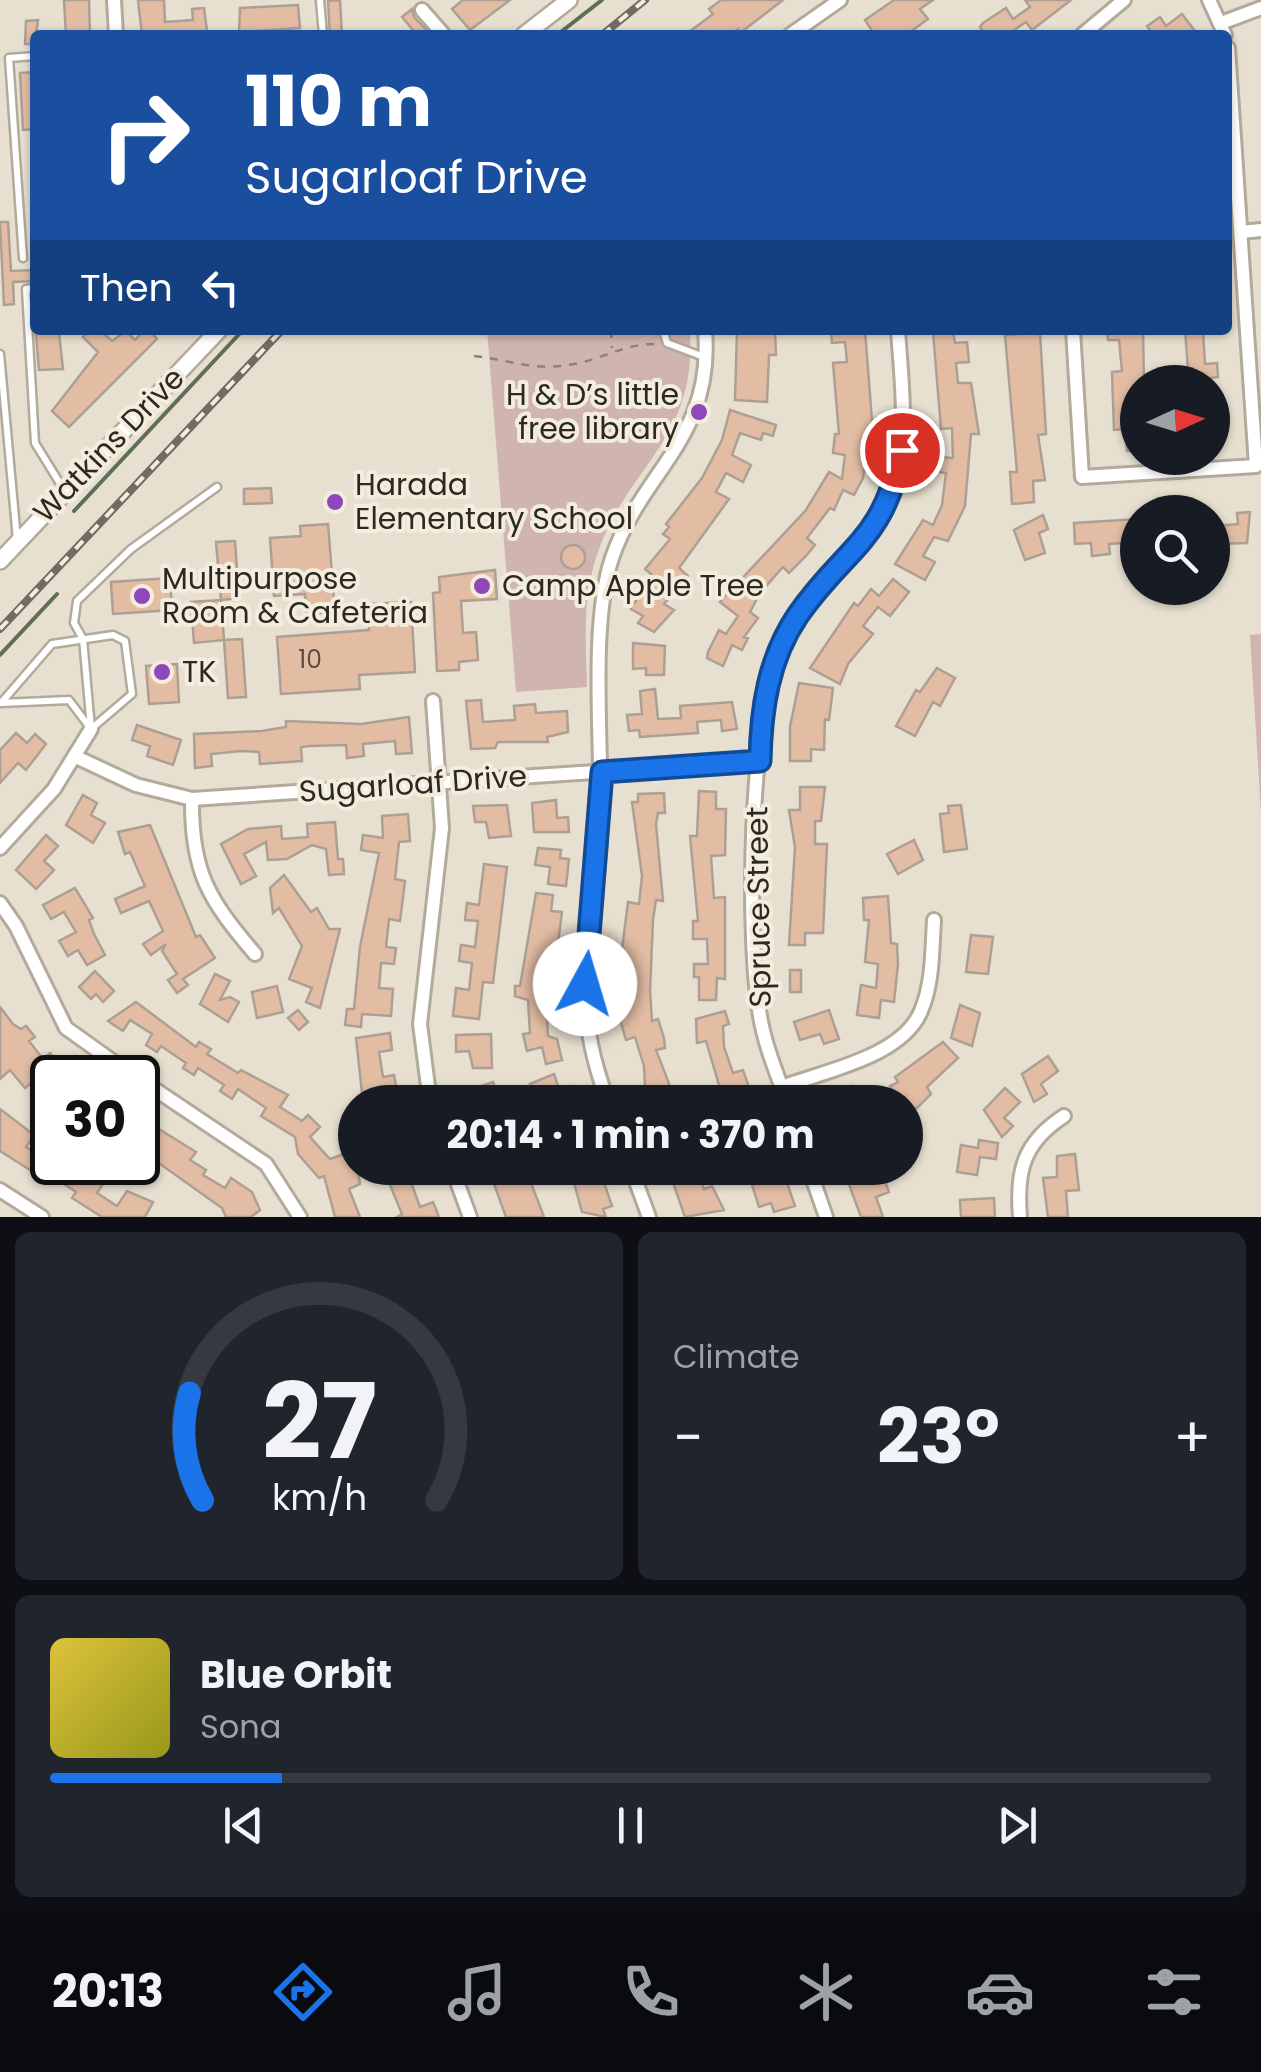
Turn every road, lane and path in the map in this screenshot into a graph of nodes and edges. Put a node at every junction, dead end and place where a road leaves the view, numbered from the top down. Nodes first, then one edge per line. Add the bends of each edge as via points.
1 (114, 0) edge
2 (320, 0) edge
3 (569, 0) edge
4 (840, 0) edge
5 (1124, 0) edge
6 (1209, 0) edge
7 (1261, 8) edge
8 (422, 10) dead end
9 (1223, 29) edge
10 (116, 30) edge
11 (322, 30) edge
12 (440, 30) edge
13 (530, 30) edge
14 (797, 30) edge
15 (1088, 30) edge
16 (30, 56) edge
17 (1232, 105) edge
18 (1261, 230) edge
19 (1241, 232) junction
20 (23, 258) dead end
21 (30, 289) edge
22 (214, 335) edge
23 (611, 335) edge
24 (665, 335) edge
25 (705, 335) edge
26 (898, 335) edge
27 (1073, 335) edge
28 (662, 349) dead end
29 (612, 350) junction
30 (0, 354) edge
31 (474, 356) dead end
32 (706, 358) junction
33 (217, 487) dead end
34 (64, 491) junction
35 (17, 541) junction
36 (0, 561) edge
37 (82, 639) junction
38 (433, 702) dead end
39 (91, 729) junction
40 (74, 756) junction
41 (760, 761) junction
42 (602, 772) junction
43 (439, 782) junction
44 (192, 800) junction
45 (0, 848) edge
46 (0, 903) edge
47 (934, 920) dead end
48 (255, 954) dead end
49 (104, 1055) edge
50 (428, 1085) edge
51 (603, 1085) edge
52 (781, 1085) edge
53 (787, 1085) edge
54 (160, 1093) edge
55 (1064, 1116) dead end
56 (458, 1185) edge
57 (637, 1185) edge
58 (815, 1185) edge
59 (0, 1190) edge
60 (42, 1217) edge
61 (300, 1217) edge
62 (470, 1217) edge
63 (649, 1217) edge
64 (826, 1217) edge
65 (1020, 1217) edge

1 - 10 street
2 - 11 lane
3 - 13 street
4 - 14 street
5 - 15 street
6 - 9 street
7 - 9 street
8 - 12 street
16 - 20 lane via 9,58
17 - 19 street
18 - 19 street
19 - 27 street via 1256,466 1082,476
21 - 34 lane via 35,443
22 - 34 street, Watkins Drive
23 - 29 path
24 - 32 lane
25 - 32 street
26 - 41 street, Spruce Street via 904,432 896,480 866,540 789,630 766,690
28 - 29 path via 656,343
29 - 31 path via 574,365 540,368
30 - 35 lane
32 - 42 street via 694,418 627,524 604,583
33 - 37 lane via 131,549 78,601 74,623
34 - 35 street, Watkins Drive
35 - 36 street, Watkins Drive
37 - 39 lane
37 - 39 lane via 113,635 125,641 132,683 132,694
37 - 39 lane via 52,644 1,703 69,700
38 - 43 street
39 - 40 street
40 - 44 street, Sugarloaf Drive via 136,786
40 - 45 street via 54,789
41 - 42 street, Sugarloaf Drive
41 - 52 street, Spruce Street via 757,990 764,1040
42 - 43 street, Sugarloaf Drive
42 - 51 street via 585,984 588,1034
43 - 44 street, Sugarloaf Drive
43 - 50 street via 442,828 420,1024
44 - 48 street via 200,877
46 - 49 street via 66,1028
47 - 53 street via 926,998 913,1026 885,1047
54 - 61 street via 266,1164
55 - 65 street via 1042,1131 1024,1158
56 - 62 street
57 - 63 street
58 - 64 street
59 - 60 street

